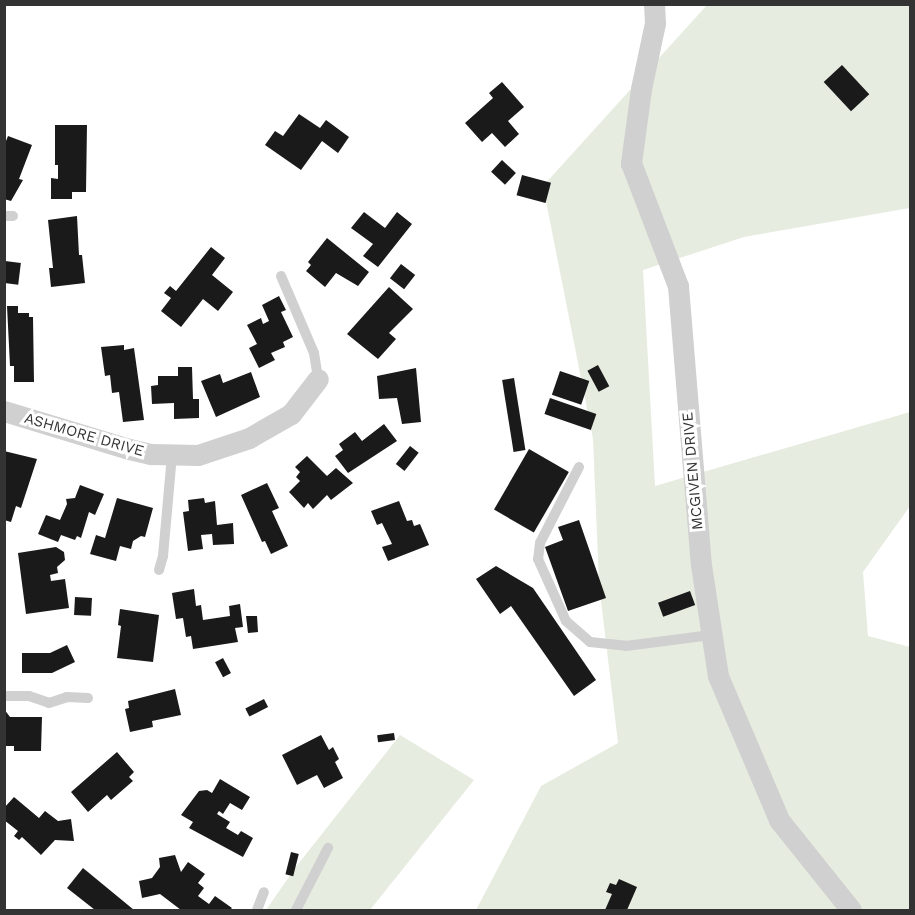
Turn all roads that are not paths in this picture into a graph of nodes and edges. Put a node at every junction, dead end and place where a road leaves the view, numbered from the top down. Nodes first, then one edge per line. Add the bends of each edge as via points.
1 (654, 4) edge
2 (281, 276) dead end
3 (318, 380) joint
4 (4, 411) edge
5 (172, 455) junction
6 (579, 467) dead end
7 (159, 570) dead end
8 (711, 635) junction
9 (4, 696) edge
10 (88, 698) dead end
11 (328, 848) dead end
12 (264, 892) dead end
13 (256, 910) edge
14 (296, 910) edge
15 (851, 910) edge

1 - 8 street, MCGIVEN DRIVE via 655,23 631,163 678,286 701,565
2 - 3 lane via 314,353
3 - 5 street, ASHMORE DRIVE via 291,414 249,438 198,455
4 - 5 street, ASHMORE DRIVE via 129,449
5 - 7 lane
6 - 8 lane via 540,543 538,559 566,621 590,642 626,646
8 - 15 street, MCGIVEN DRIVE via 718,676 778,820
9 - 10 lane via 29,696 49,702 67,697
11 - 14 lane
12 - 13 lane

